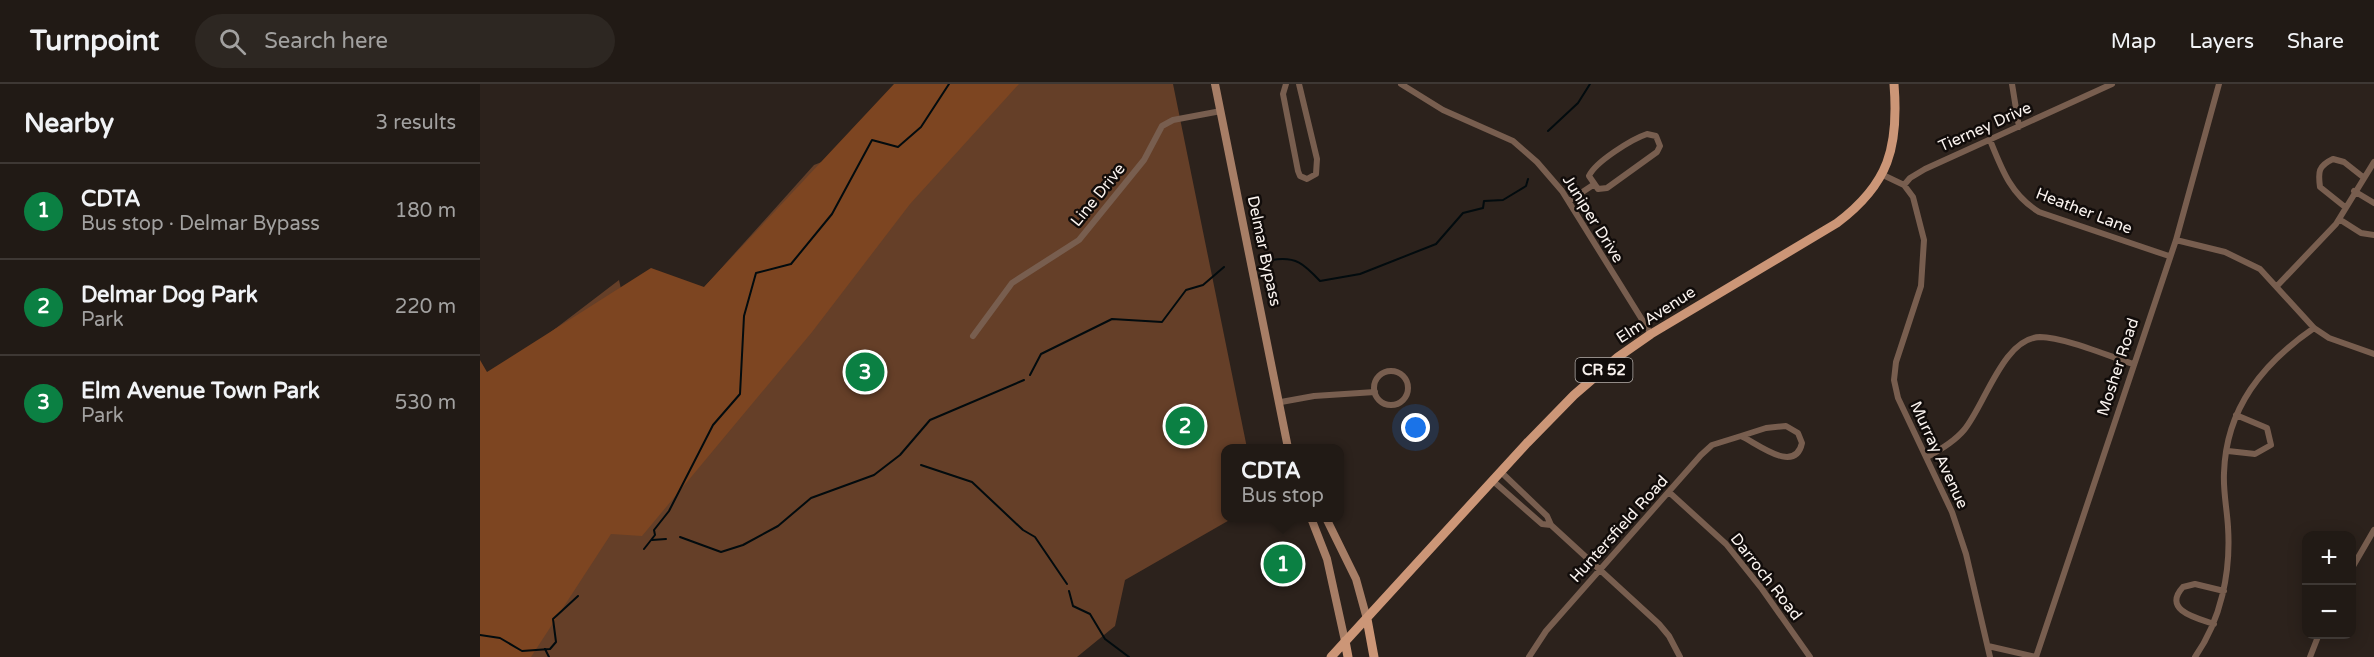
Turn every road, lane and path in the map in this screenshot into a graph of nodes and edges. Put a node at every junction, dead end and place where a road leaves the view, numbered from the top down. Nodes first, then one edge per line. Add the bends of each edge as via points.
1 (1215, 84) edge
2 (1286, 84) edge
3 (1299, 84) edge
4 (1401, 84) edge
5 (1894, 84) edge
6 (2012, 84) edge
7 (2112, 84) edge
8 (2218, 84) edge
9 (1221, 111) junction
10 (2019, 127) junction
11 (1990, 140) junction
12 (2374, 162) edge
13 (1883, 175) junction
14 (2363, 177) junction
15 (1593, 185) junction
16 (1904, 185) junction
17 (2354, 191) junction
18 (1569, 201) junction
19 (2374, 203) edge
20 (2345, 207) junction
21 (2339, 219) junction
22 (2374, 235) edge
23 (2176, 240) junction
24 (2169, 256) junction
25 (2277, 286) junction
26 (2314, 328) junction
27 (1651, 334) junction
28 (973, 336) dead end
29 (2374, 354) edge
30 (2133, 364) junction
31 (1375, 392) junction
32 (1281, 402) junction
33 (2236, 415) junction
34 (1284, 424) junction
35 (1742, 436) junction
36 (1287, 444) edge
37 (1292, 444) edge
38 (2228, 451) junction
39 (1926, 457) junction
40 (1501, 472) junction
41 (1493, 481) junction
42 (1670, 492) junction
43 (1528, 499) junction
44 (1521, 506) junction
45 (1313, 522) edge
46 (1328, 522) edge
47 (1551, 525) junction
48 (2374, 530) edge
49 (2356, 561) edge
50 (1600, 570) junction
51 (2224, 591) junction
52 (1367, 619) junction
53 (2214, 624) junction
54 (2317, 639) edge
55 (1345, 641) junction
56 (1988, 646) junction
57 (1331, 657) edge
58 (1348, 657) edge
59 (1374, 657) edge
60 (1529, 657) edge
61 (1680, 657) edge
62 (1810, 657) edge
63 (1990, 657) edge
64 (2036, 657) edge
65 (2194, 657) edge
66 (2310, 657) edge

1 - 9 street, Delmar Bypass
2 - 3 street via 1283,94 1298,171 1307,179 1316,174 1317,159
4 - 18 street, Juniper Drive via 1443,110 1513,141 1538,162
5 - 13 main road, Elm Avenue / CR 52 via 1895,136
6 - 10 street
7 - 10 street, Tierney Drive
8 - 23 street, Mosher Road
9 - 28 street, Line Drive via 1162,126 1148,154 1079,240 1012,283
9 - 32 street, Delmar Bypass
10 - 11 street, Tierney Drive
11 - 16 street, Tierney Drive via 1925,169
11 - 24 street, Heather Lane via 2009,183 2025,203 2039,212
12 - 14 street
13 - 16 street
13 - 27 main road, Elm Avenue / CR 52 via 1871,194 1838,223
14 - 17 street
14 - 20 street via 2344,162 2332,159 2318,172 2320,187
15 - 15 street via 1589,176 1598,164 1638,137 1656,136 1660,146 1650,158 1607,188
15 - 18 street
16 - 39 street, Murray Avenue via 1918,211 1924,240 1924,271 1894,380 1901,408
17 - 19 street
17 - 20 street
18 - 27 street, Juniper Drive
20 - 21 street
21 - 22 street via 2361,233
21 - 25 street
23 - 24 street, Mosher Road
23 - 25 street via 2244,260
24 - 30 street, Mosher Road
25 - 26 street
26 - 29 street via 2329,338
26 - 33 street via 2259,376
27 - 40 main road, Elm Avenue / CR 52 via 1574,396
30 - 39 street via 2043,337 2029,339 2006,359 1965,430 1953,442
30 - 64 street, Mosher Road
31 - 31 street via 1381,402 1391,405 1402,402 1408,387 1404,377 1389,371 1376,381
31 - 32 street
32 - 34 street, Delmar Bypass
33 - 38 street
33 - 38 street via 2267,428 2271,445 2255,454
34 - 36 street, Delmar Bypass
34 - 37 street, Delmar Bypass
35 - 35 street, Huntersfield Road via 1782,458 1794,456 1802,443 1798,433 1786,426
35 - 42 street, Huntersfield Road via 1712,445
38 - 51 street via 2224,480 2229,546
39 - 56 street, Murray Avenue via 1952,512
40 - 41 main road, Elm Avenue / CR 52
40 - 43 street
41 - 44 street
41 - 52 main road, Elm Avenue / CR 52
42 - 50 street, Huntersfield Road
42 - 62 street, Darroch Road via 1726,544
43 - 44 street
43 - 47 street
44 - 47 street via 1542,524
45 - 55 street via 1327,559
46 - 52 street via 1356,579
47 - 50 street
48 - 49 street
50 - 60 street, Huntersfield Road via 1546,631
50 - 61 street via 1669,636
51 - 53 street
51 - 53 street via 2193,584 2183,587 2177,597 2176,604 2182,612
52 - 55 main road, Elm Avenue
52 - 59 main road
53 - 65 street
54 - 66 street
55 - 57 main road, Elm Avenue
55 - 58 main road
56 - 63 street, Murray Avenue
56 - 64 street

